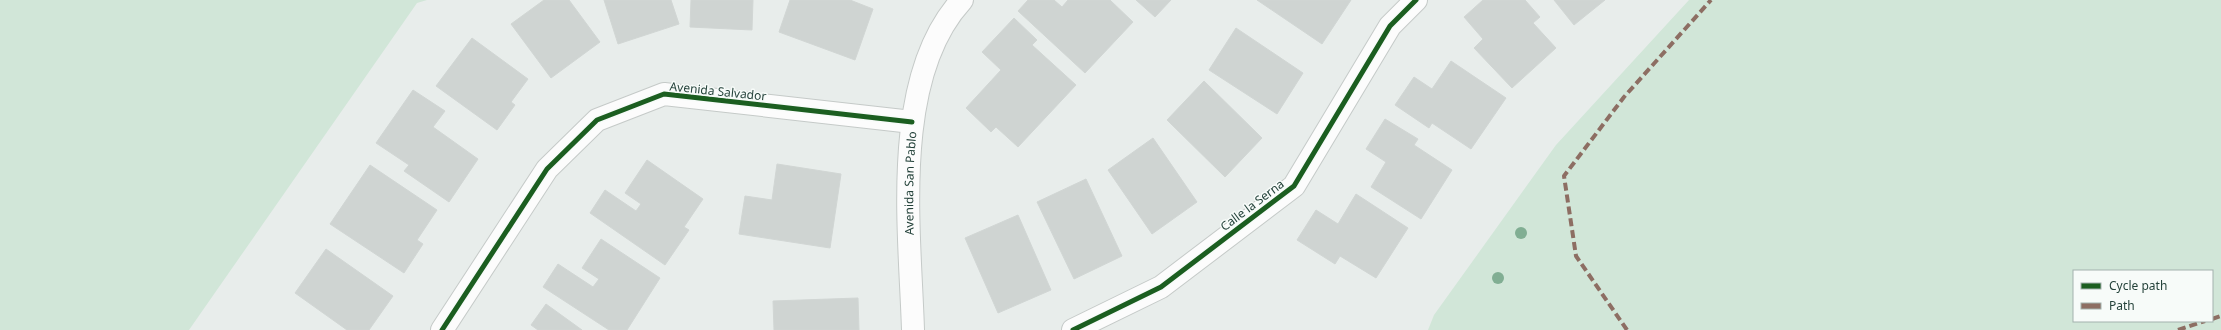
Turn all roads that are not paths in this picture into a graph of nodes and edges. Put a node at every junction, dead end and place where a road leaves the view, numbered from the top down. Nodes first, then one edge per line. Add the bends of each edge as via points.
1 (962, 0) edge
2 (1416, 0) edge
3 (912, 122) junction
4 (442, 330) edge
5 (913, 330) edge
6 (1073, 330) edge

1 - 3 street, Avenida San Pablo via 948,15 925,67
2 - 6 street, Calle la Serna via 1390,26 1294,186 1161,287
3 - 4 street, Avenida Salvador via 664,94 597,120 547,169
3 - 5 street, Avenida San Pablo via 909,162

